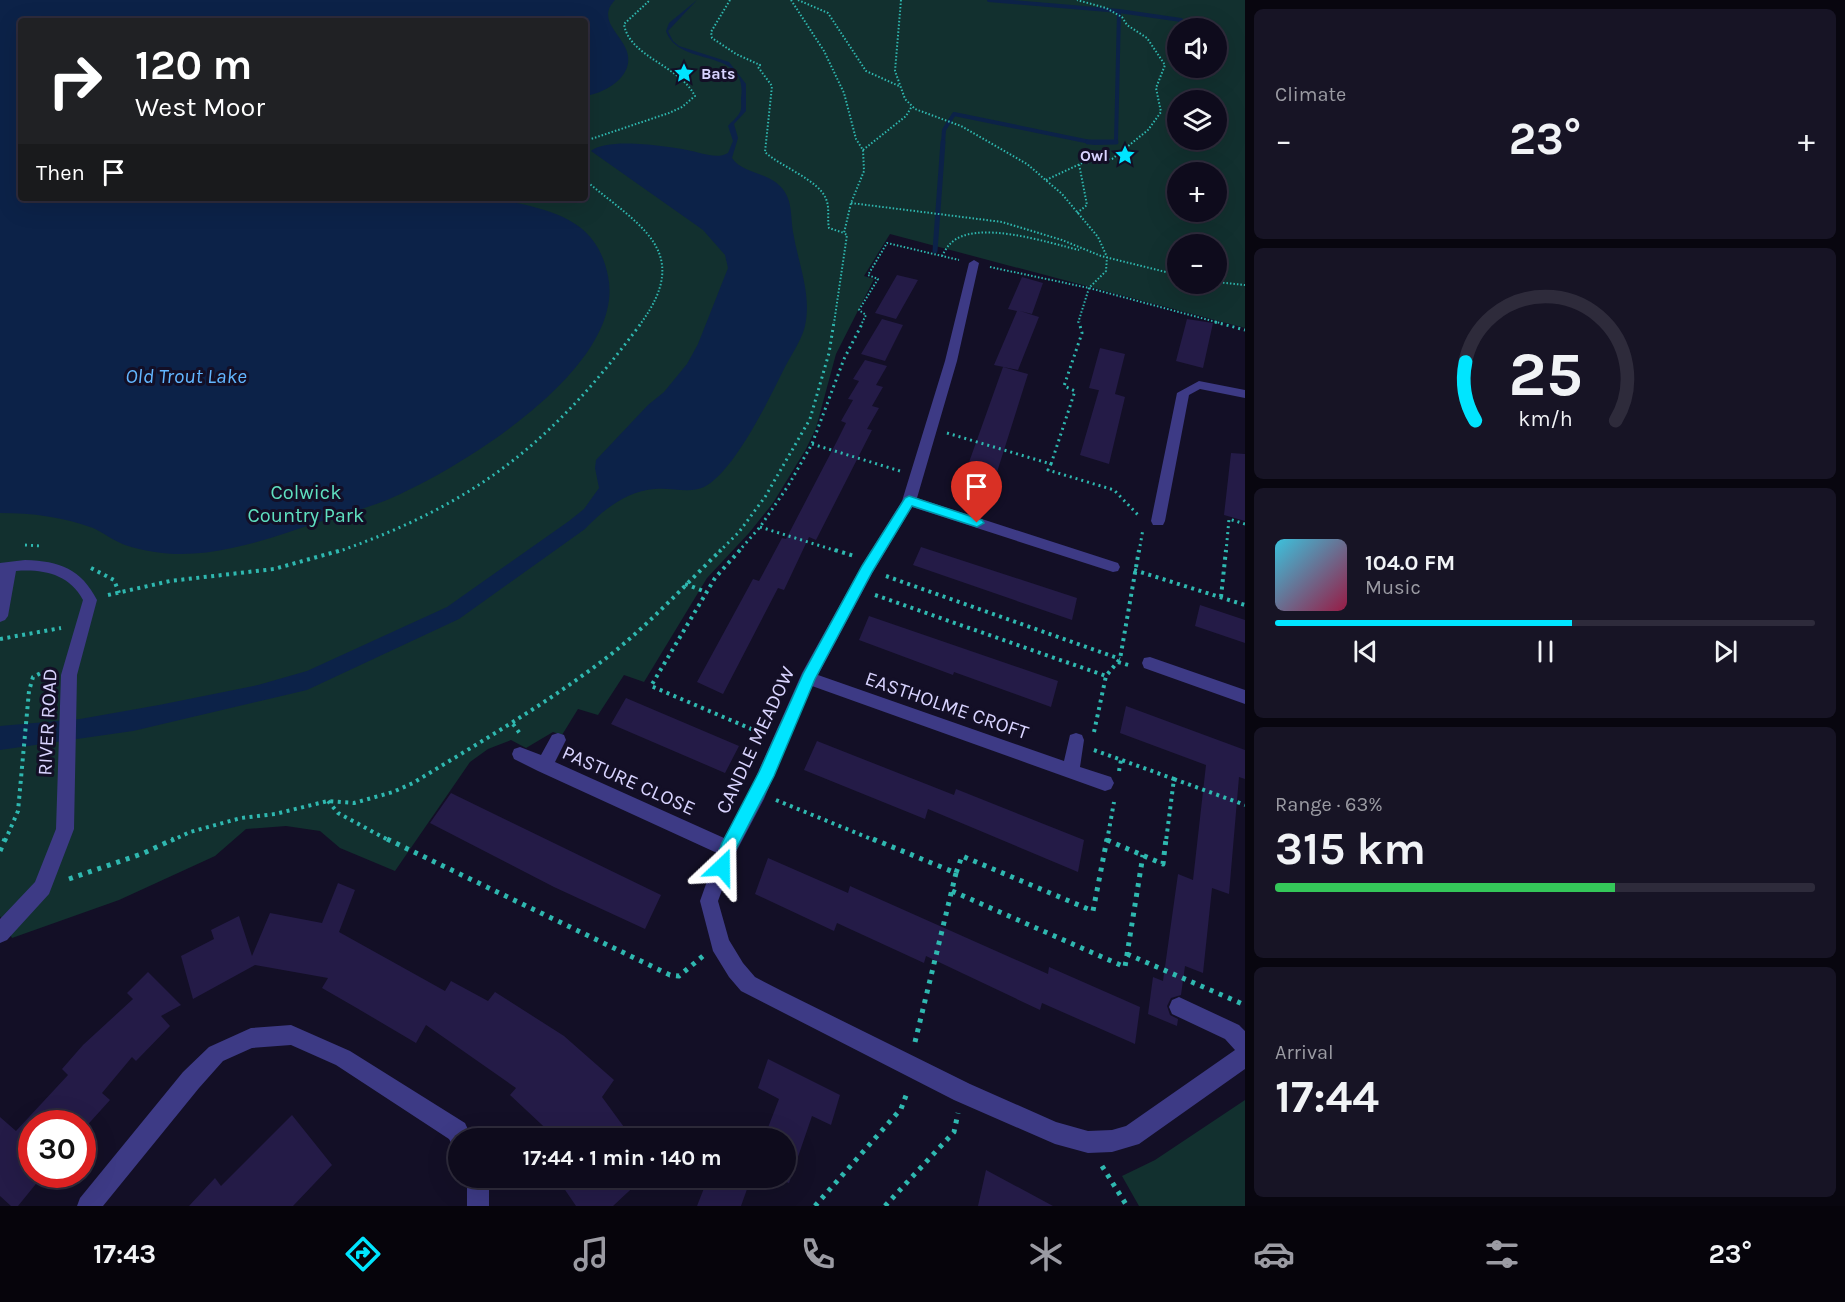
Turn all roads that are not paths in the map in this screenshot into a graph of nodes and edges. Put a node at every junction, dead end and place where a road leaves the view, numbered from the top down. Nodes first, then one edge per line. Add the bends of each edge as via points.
1 (974, 263) road end
2 (1245, 394) edge
3 (909, 501) junction
4 (1158, 521) dead end
5 (5, 567) edge
6 (1113, 567) dead end
7 (0, 616) edge
8 (1150, 663) dead end
9 (808, 678) junction
10 (1245, 697) edge
11 (558, 741) dead end
12 (1084, 744) road end
13 (520, 754) dead end
14 (544, 766) junction
15 (1071, 771) junction
16 (1112, 786) road end
17 (728, 849) junction
18 (0, 933) edge
19 (1179, 1007) dead end
20 (1245, 1046) edge
21 (1245, 1056) edge
22 (452, 1128) edge
23 (478, 1188) edge
24 (88, 1206) edge
25 (478, 1206) edge

1 - 3 street, CANDLE MEADOW via 932,429
2 - 4 street via 1199,385 1183,393
3 - 6 street
3 - 9 street, CANDLE MEADOW
5 - 7 street
5 - 18 street, RIVER ROAD via 53,567 81,584 90,600 69,675 65,829 42,888
8 - 10 street
9 - 15 street, EASTHOLME CROFT
9 - 17 street, CANDLE MEADOW via 758,792
11 - 14 street, PASTURE CLOSE
12 - 15 street
13 - 14 street, PASTURE CLOSE
14 - 17 street, PASTURE CLOSE
15 - 16 street, EASTHOLME CROFT
17 - 21 street, CANDLE MEADOW via 709,901 720,944 748,984 962,1092 1055,1133 1088,1142 1131,1136
19 - 20 street via 1232,1032
22 - 24 street via 343,1058 291,1035 251,1038 216,1054
23 - 25 street

